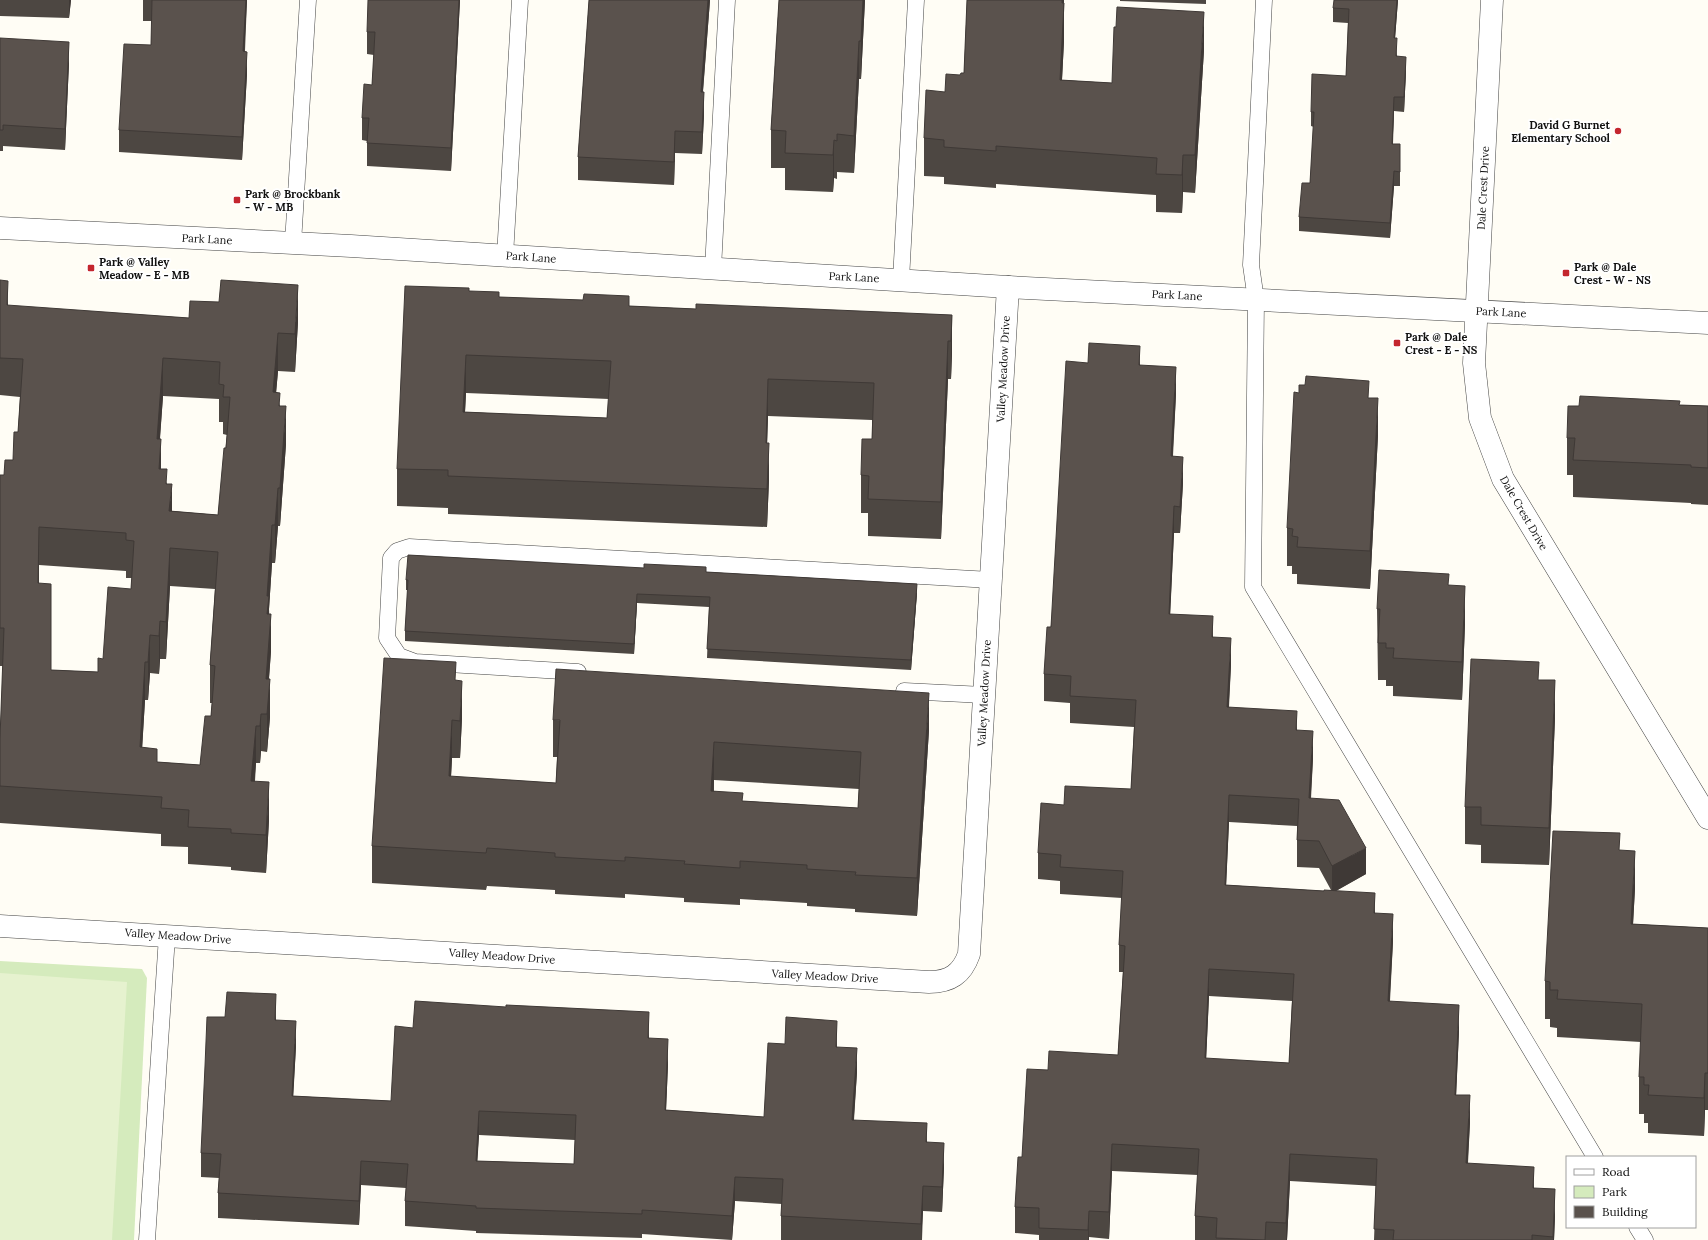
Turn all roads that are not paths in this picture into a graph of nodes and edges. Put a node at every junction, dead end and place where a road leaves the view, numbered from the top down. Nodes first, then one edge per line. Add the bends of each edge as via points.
1 (308, 0) edge
2 (520, 0) edge
3 (727, 0) edge
4 (916, 0) edge
5 (1264, 0) edge
6 (1492, 0) edge
7 (0, 228) edge
8 (293, 243) junction
9 (505, 256) junction
10 (713, 269) junction
11 (901, 280) junction
12 (1008, 287) junction
13 (1256, 300) junction
14 (1477, 311) junction
15 (1708, 323) edge
16 (991, 580) junction
17 (596, 673) edge
18 (887, 690) edge
19 (984, 695) junction
20 (1708, 818) edge
21 (0, 926) edge
22 (167, 936) junction
23 (1594, 1156) edge
24 (1638, 1228) edge
25 (147, 1240) edge
26 (1645, 1240) edge

1 - 8 lane
2 - 9 lane
3 - 10 lane
4 - 11 lane
5 - 13 lane via 1251,265
6 - 14 street, Dale Crest Drive
7 - 8 street, Park Lane
8 - 9 street, Park Lane
9 - 10 street, Park Lane
10 - 11 street, Park Lane
11 - 12 street, Park Lane
12 - 13 street, Park Lane
12 - 16 street, Valley Meadow Drive
13 - 14 street, Park Lane
13 - 23 lane via 1253,587
14 - 15 street, Park Lane
14 - 20 street, Dale Crest Drive via 1474,364 1480,418 1503,479
16 - 17 lane via 409,547 397,551 391,558 387,638 399,656 415,662
16 - 19 street, Valley Meadow Drive
18 - 19 lane
19 - 22 street, Valley Meadow Drive via 969,954 959,973 940,982
21 - 22 street, Valley Meadow Drive
22 - 25 lane
24 - 26 lane

